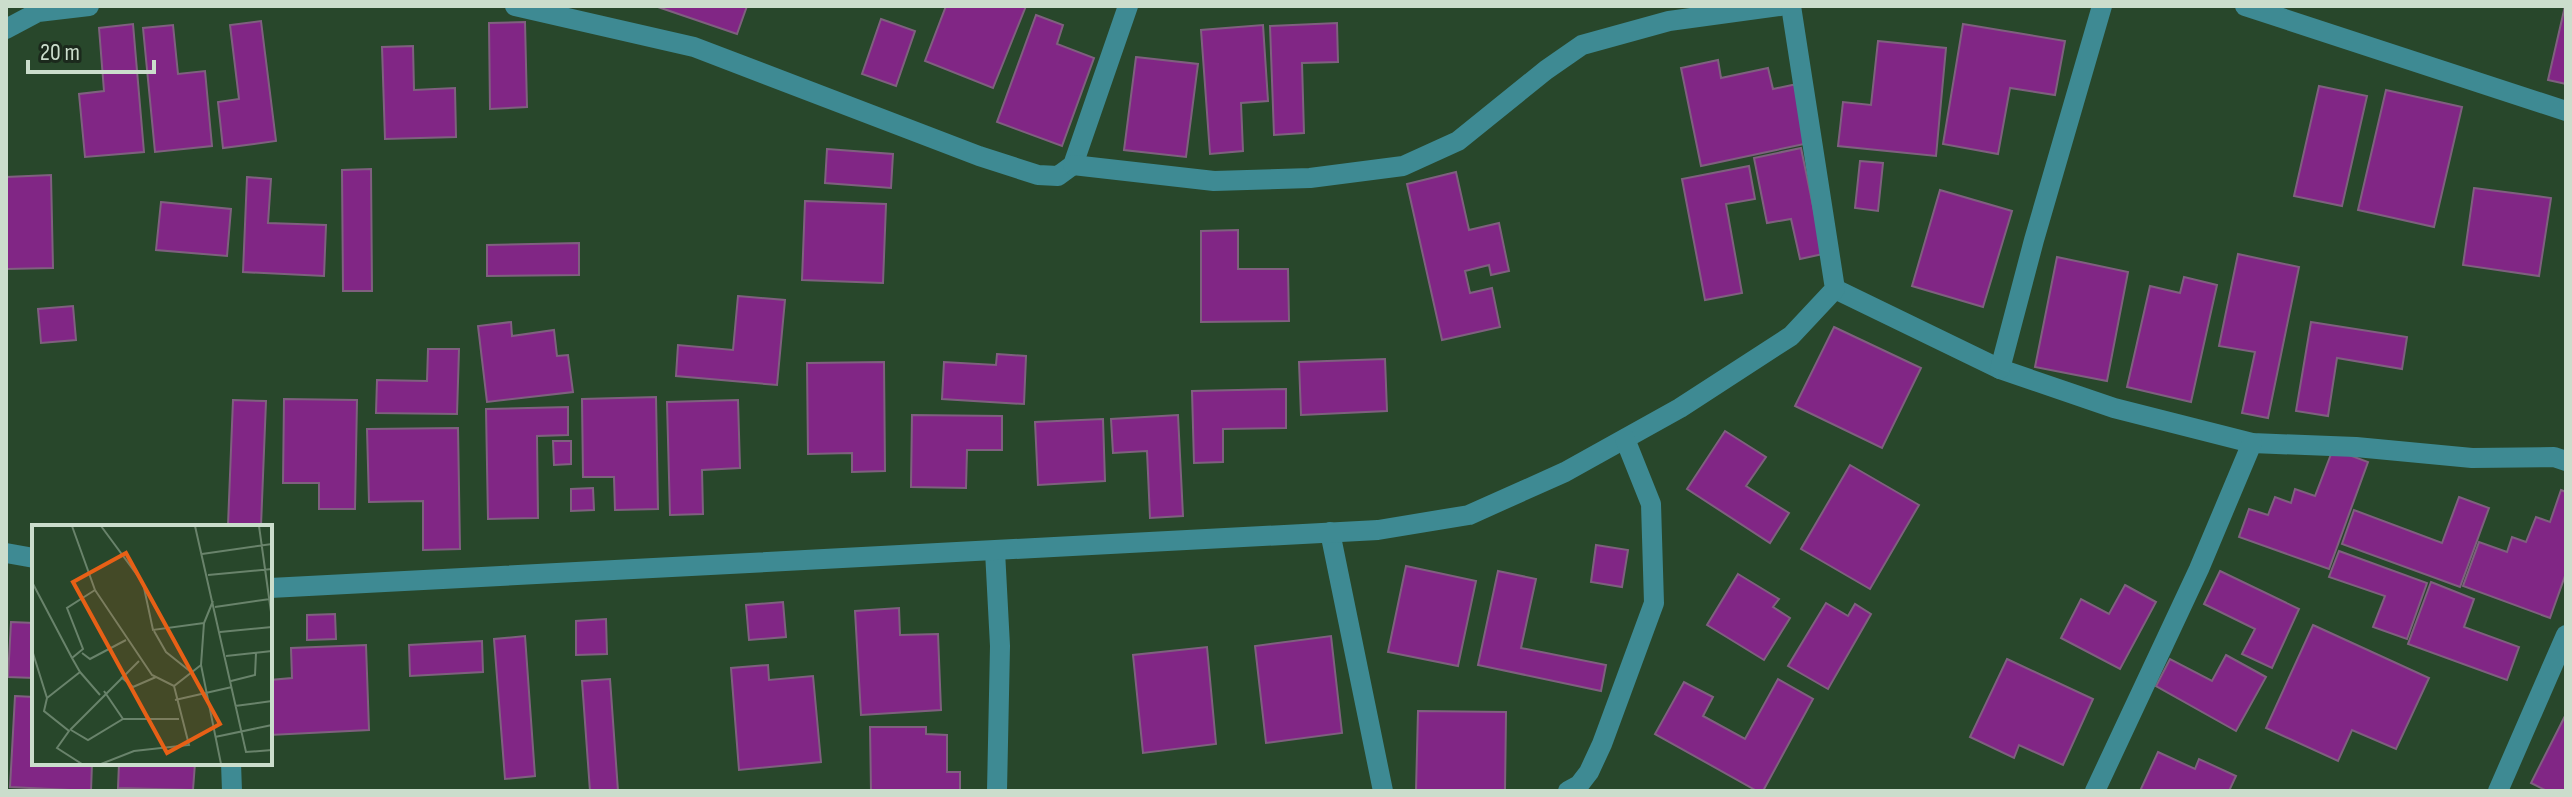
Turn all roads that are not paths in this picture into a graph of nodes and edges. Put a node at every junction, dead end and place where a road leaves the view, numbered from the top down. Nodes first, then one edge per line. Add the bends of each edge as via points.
1 (89, 6) edge
2 (515, 6) edge
3 (1128, 6) edge
4 (1780, 6) edge
5 (1791, 6) edge
6 (2102, 6) edge
7 (2245, 6) edge
8 (6, 29) edge
9 (2566, 111) edge
10 (1073, 165) junction
11 (1835, 289) junction
12 (2000, 369) junction
13 (1625, 439) junction
14 (2252, 443) junction
15 (2566, 461) edge
16 (1330, 532) junction
17 (995, 551) junction
18 (6, 553) edge
19 (32, 558) edge
20 (272, 588) edge
21 (2566, 635) edge
22 (231, 765) edge
23 (232, 791) edge
24 (997, 791) edge
25 (1383, 791) edge
26 (1568, 791) edge
27 (2095, 791) edge
28 (2498, 791) edge

1 - 8 street via 38,12
2 - 10 street via 694,47 1038,175 1058,176
3 - 10 street
4 - 10 street via 1669,21 1582,45 1458,141 1403,166 1310,178 1214,181
5 - 11 street
6 - 12 street
7 - 9 street
11 - 12 street
11 - 13 street via 1791,336
12 - 14 street via 2114,408
13 - 16 street via 1469,515
13 - 26 street via 1651,504 1654,603 1602,744 1589,772
14 - 15 street
14 - 27 street
16 - 17 street
16 - 25 street
17 - 20 street
17 - 24 street via 1000,646
18 - 19 street
21 - 28 street
22 - 23 street

